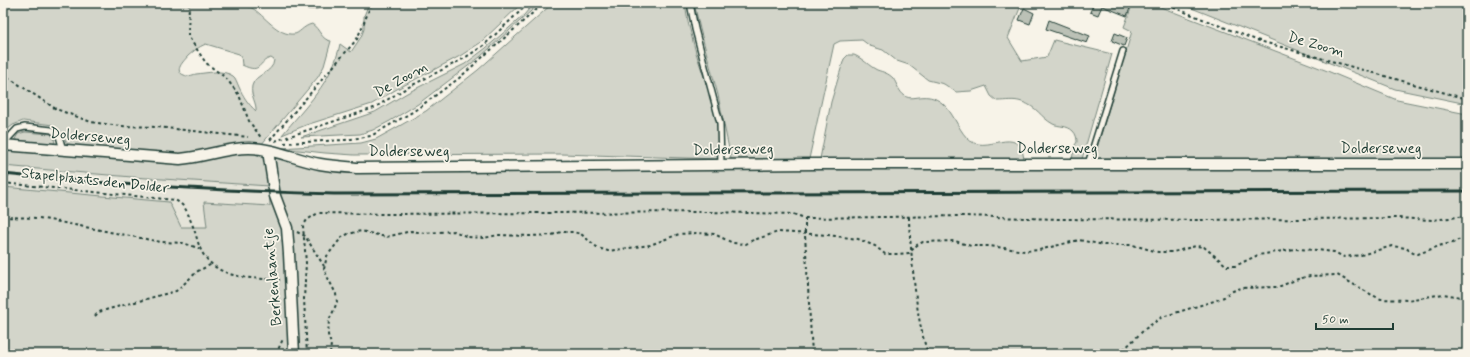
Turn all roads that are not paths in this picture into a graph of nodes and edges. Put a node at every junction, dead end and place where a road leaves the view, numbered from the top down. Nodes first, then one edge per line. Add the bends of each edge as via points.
1 (690, 3) edge
2 (1122, 51) dead end
3 (3, 145) edge
4 (267, 148) junction
5 (63, 150) junction
6 (1088, 164) junction
7 (1467, 164) edge
8 (721, 165) junction
9 (294, 354) edge

1 - 8 lane via 720,123
2 - 6 lane
3 - 5 street, Dolderseweg
3 - 5 lane via 17,129 25,127 52,130 59,136
4 - 5 street, Dolderseweg via 230,149 180,159
4 - 8 street, Dolderseweg via 320,164 357,168
4 - 9 street, Berkenlaantje via 275,196 286,228
6 - 7 street, Dolderseweg
6 - 8 street, Dolderseweg

